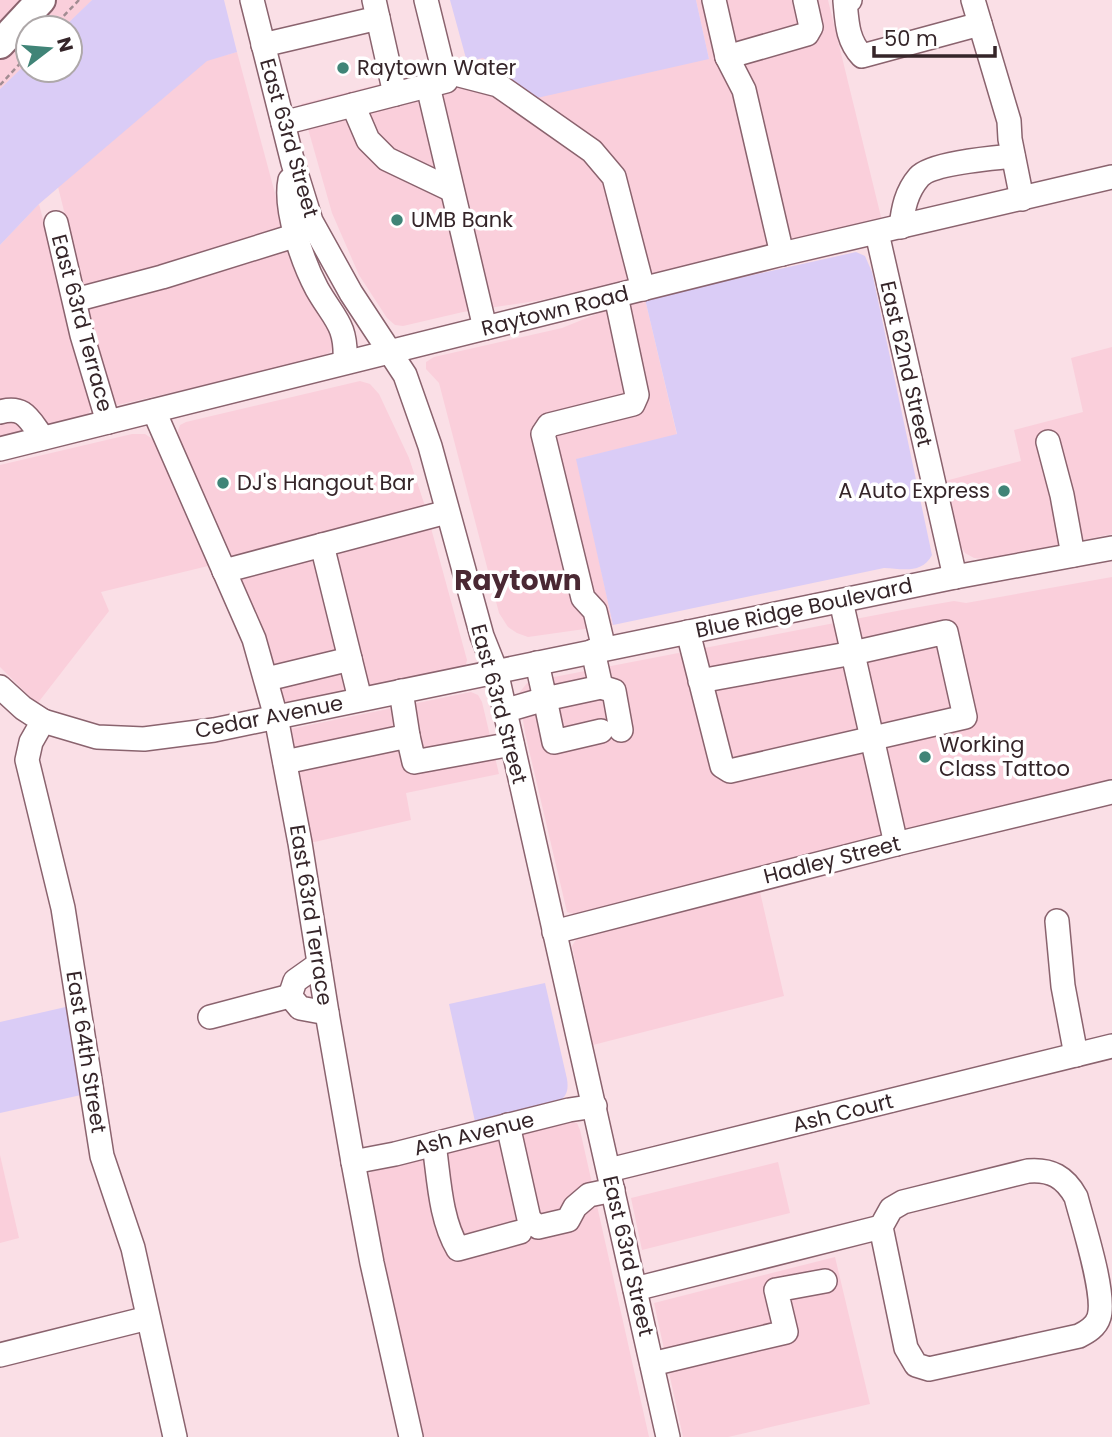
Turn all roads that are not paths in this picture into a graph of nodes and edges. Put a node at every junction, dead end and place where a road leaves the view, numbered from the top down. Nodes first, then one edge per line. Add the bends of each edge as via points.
1 (41, 0) edge
2 (252, 0) edge
3 (426, 0) edge
4 (714, 0) edge
5 (805, 0) edge
6 (849, 0) edge
7 (973, 0) edge
8 (377, 9) edge
9 (980, 24) junction
10 (260, 35) junction
11 (0, 44) edge
12 (727, 57) junction
13 (436, 79) junction
14 (395, 94) junction
15 (354, 105) junction
16 (283, 124) junction
17 (1013, 156) junction
18 (293, 163) junction
19 (1112, 177) edge
20 (452, 190) junction
21 (1022, 199) junction
22 (56, 223) dead end
23 (901, 228) junction
24 (877, 233) junction
25 (298, 235) junction
26 (782, 254) junction
27 (643, 289) junction
28 (616, 296) junction
29 (75, 300) junction
30 (485, 328) junction
31 (391, 352) junction
32 (345, 362) junction
33 (154, 411) junction
34 (4, 415) edge
35 (108, 422) junction
36 (43, 438) junction
37 (1048, 442) dead end
38 (3, 448) edge
39 (447, 512) junction
40 (322, 545) junction
41 (1112, 551) edge
42 (1073, 555) junction
43 (224, 571) junction
44 (955, 578) junction
45 (841, 601) junction
46 (688, 632) junction
47 (599, 650) junction
48 (853, 653) junction
49 (350, 659) junction
50 (537, 663) junction
51 (496, 671) junction
52 (267, 679) junction
53 (700, 681) junction
54 (0, 687) edge
55 (601, 687) junction
56 (401, 691) junction
57 (360, 699) junction
58 (545, 699) junction
59 (504, 711) junction
60 (276, 717) junction
61 (43, 721) junction
62 (408, 736) junction
63 (872, 740) junction
64 (512, 744) junction
65 (285, 762) junction
66 (1112, 792) edge
67 (896, 844) junction
68 (1057, 921) dead end
69 (554, 932) junction
70 (319, 964) junction
71 (290, 996) junction
72 (327, 1013) junction
73 (210, 1017) dead end
74 (1112, 1046) edge
75 (1076, 1055) junction
76 (595, 1106) junction
77 (508, 1125) junction
78 (434, 1144) junction
79 (353, 1161) junction
80 (611, 1180) junction
81 (881, 1227) junction
82 (520, 1232) dead end
83 (825, 1281) dead end
84 (635, 1289) junction
85 (148, 1318) junction
86 (0, 1355) edge
87 (652, 1364) junction
88 (175, 1437) edge
89 (411, 1437) edge
90 (668, 1437) edge

1 - 11 main road
2 - 10 street, East 63rd Street
3 - 13 street
4 - 12 street
5 - 12 street via 811,27 807,34
6 - 9 street via 845,1 848,31 862,56
7 - 9 street
8 - 10 street
8 - 14 street
9 - 17 street via 1009,121
10 - 16 street, East 63rd Street
12 - 26 street via 744,90
13 - 14 street
13 - 20 street
13 - 27 street via 498,85 592,151 614,177
14 - 15 street
15 - 16 street
15 - 20 street via 368,140 387,159
16 - 18 street, East 63rd Street
17 - 21 street
17 - 23 street via 946,165 920,175 905,200
18 - 25 street via 287,192
18 - 31 street, East 63rd Street via 311,221
19 - 21 street, Raytown Road
20 - 30 street
21 - 23 street, Raytown Road
22 - 29 street, East 63rd Terrace
23 - 24 street, Raytown Road
24 - 26 street, Raytown Road
24 - 44 street, East 62nd Street
25 - 29 street
25 - 32 street via 317,288 346,341
26 - 27 street, Raytown Road
27 - 28 street, Raytown Road
28 - 30 street, Raytown Road
28 - 47 street via 637,395 633,404 549,425 543,434 583,598 595,611
29 - 35 street, East 63rd Terrace
30 - 31 street, Raytown Road
31 - 32 street, Raytown Road
31 - 39 street, East 63rd Street via 416,403
32 - 33 street, Raytown Road
33 - 35 street, Raytown Road
33 - 43 street, East 63rd Terrace
34 - 36 street via 23,412
34 - 38 street
35 - 36 street, Raytown Road
36 - 38 street, Raytown Road
37 - 42 street
39 - 40 street
39 - 51 street, East 63rd Street
40 - 43 street
40 - 49 street
41 - 42 street, Blue Ridge Boulevard
42 - 44 street, Blue Ridge Boulevard
43 - 52 street, East 63rd Terrace
44 - 45 street, Blue Ridge Boulevard
45 - 46 street, Blue Ridge Boulevard
45 - 48 street
46 - 47 street, Blue Ridge Boulevard
46 - 53 street
47 - 50 street, Blue Ridge Boulevard
47 - 55 street
48 - 53 street
48 - 63 street
48 - 63 street via 946,632 957,679 965,717
49 - 52 street
49 - 57 street
50 - 51 street, Blue Ridge Boulevard
50 - 58 street
51 - 56 street, Cedar Avenue
51 - 59 street, East 63rd Street
52 - 60 street, East 63rd Terrace
53 - 63 street via 722,766 730,771
54 - 61 street
55 - 58 street
55 - 58 street via 614,691 611,730 554,742
56 - 57 street, Cedar Avenue
56 - 62 street
57 - 60 street, Cedar Avenue
58 - 59 street
59 - 64 street, East 63rd Street
60 - 61 street, Cedar Avenue via 144,739 97,737
60 - 65 street, East 63rd Terrace
61 - 85 street, East 64th Street via 30,742 27,760 63,908 102,1156 133,1248
62 - 64 street via 414,762
62 - 65 street
63 - 67 street
64 - 69 street, East 63rd Street
65 - 70 street, East 63rd Terrace
66 - 67 street, Hadley Street
67 - 69 street, Hadley Street
68 - 75 street
69 - 76 street, East 63rd Street
70 - 71 street via 295,981
70 - 72 street, East 63rd Terrace
71 - 72 street via 300,1008
71 - 73 street
72 - 79 street, East 63rd Terrace
74 - 75 street, Ash Court
75 - 80 street, Ash Court
76 - 77 street, Ash Avenue
76 - 80 street, East 63rd Street
77 - 78 street, Ash Avenue
77 - 80 street, Ash Court via 528,1219 538,1227 568,1220 575,1207
78 - 79 street, Ash Avenue
78 - 82 street via 444,1205 458,1249
79 - 89 street, East 63rd Terrace
80 - 84 street, East 63rd Street
81 - 81 street via 906,1348 916,1365 929,1369 1079,1336 1099,1318 1100,1296 1076,1197 1069,1183 1056,1174 1028,1171 903,1202 891,1209
81 - 84 street
83 - 87 street via 776,1290 786,1332
84 - 87 street, East 63rd Street
85 - 86 street
85 - 88 street, East 64th Street
87 - 90 street, East 63rd Street

